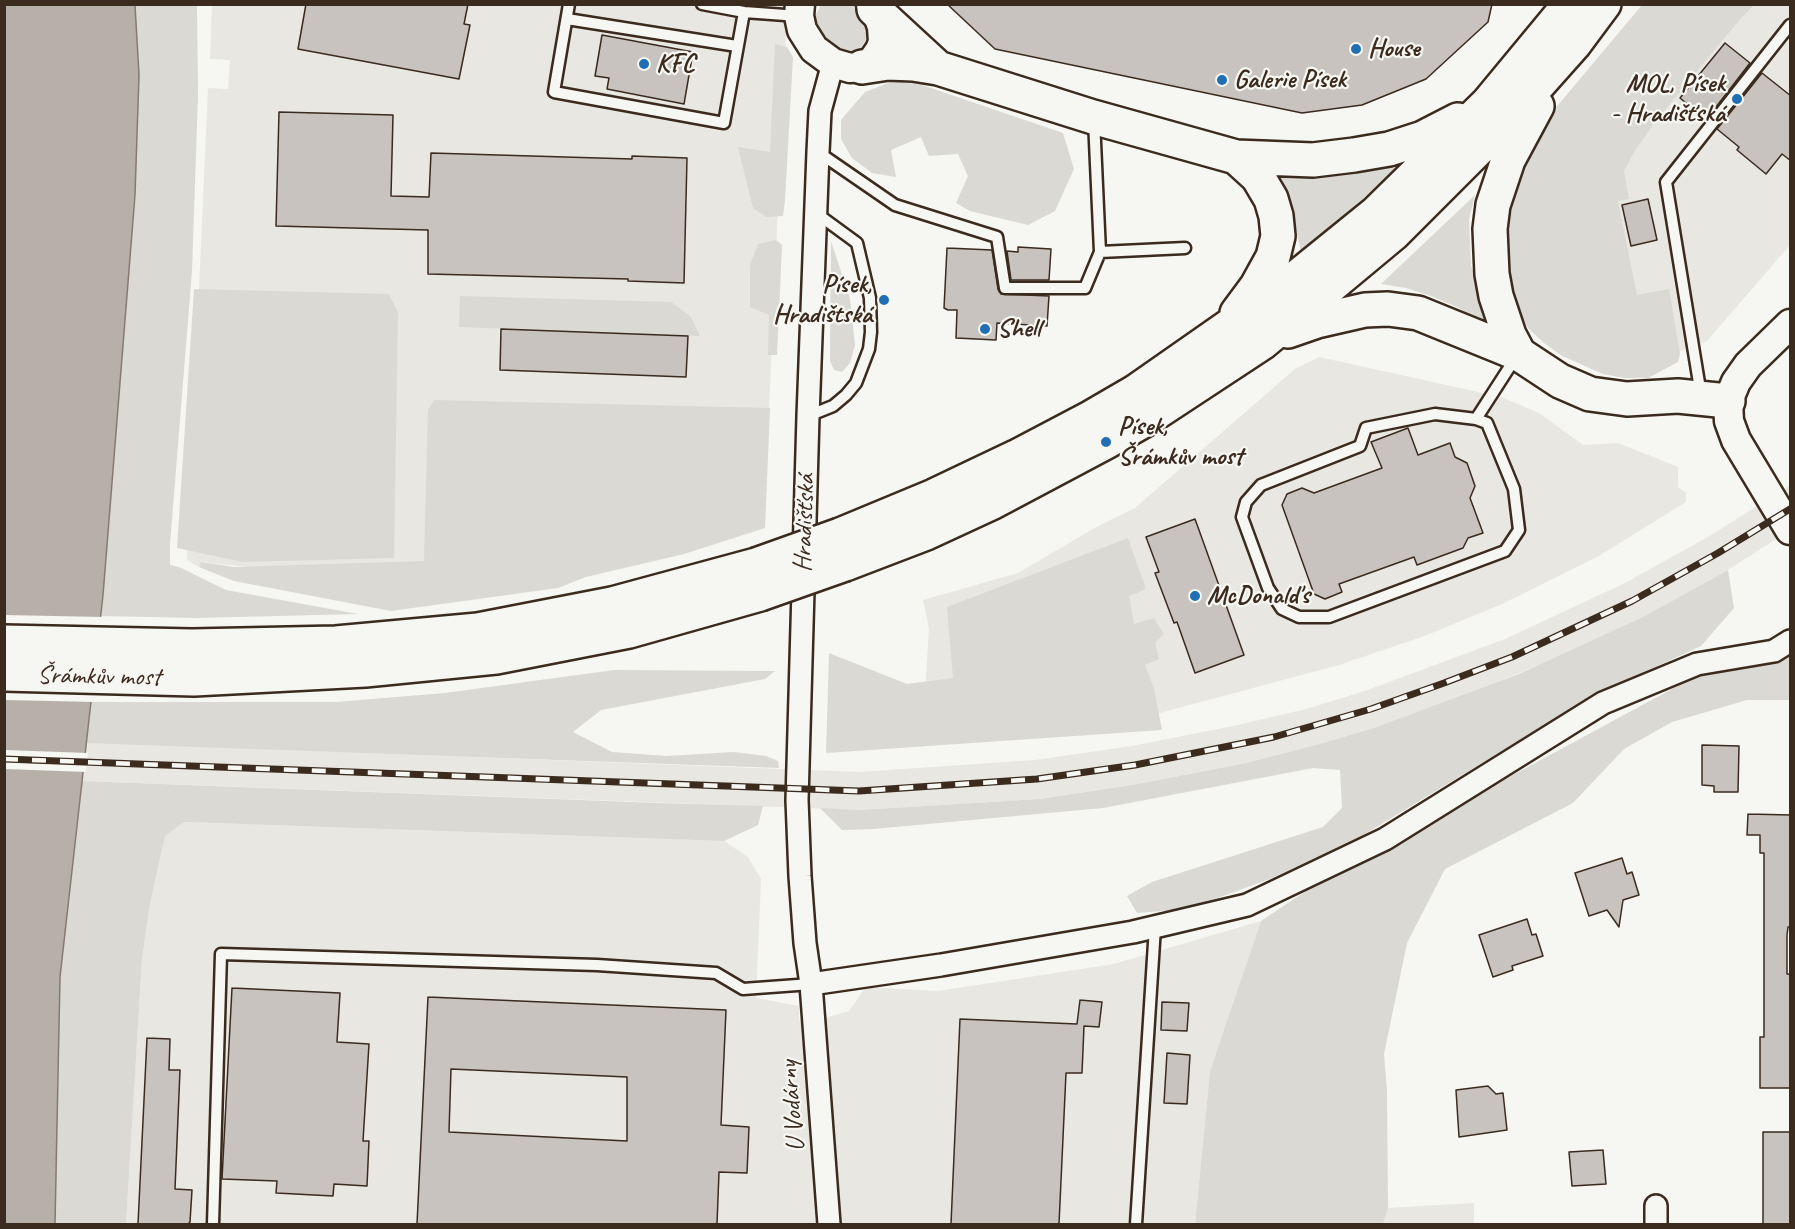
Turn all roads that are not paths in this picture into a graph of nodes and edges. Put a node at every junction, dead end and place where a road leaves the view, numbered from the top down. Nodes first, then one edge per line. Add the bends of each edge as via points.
1 (569, 4) edge
2 (702, 4) edge
3 (1570, 4) edge
4 (1604, 4) edge
5 (873, 7) edge
6 (800, 10) edge
7 (744, 12) junction
8 (567, 19) junction
9 (1791, 25) edge
10 (1575, 43) junction
11 (737, 46) junction
12 (848, 65) junction
13 (938, 68) junction
14 (1488, 102) junction
15 (1093, 117) junction
16 (818, 152) junction
17 (1236, 157) junction
18 (815, 212) junction
19 (1185, 248) dead end
20 (1100, 252) junction
21 (1791, 324) edge
22 (1213, 340) junction
23 (1262, 343) junction
24 (1519, 354) junction
25 (1715, 399) junction
26 (808, 416) junction
27 (1476, 419) junction
28 (1791, 530) edge
29 (843, 550) junction
30 (758, 579) junction
31 (1791, 641) edge
32 (4, 642) edge
33 (4, 674) edge
34 (1155, 927) junction
35 (811, 984) junction
36 (213, 1224) edge
37 (829, 1224) edge
38 (1136, 1224) edge

1 - 8 lane
2 - 7 lane
3 - 14 highway
4 - 10 highway
5 - 12 street, Hradišťská via 882,27 883,42 877,56
5 - 13 highway
6 - 7 lane
6 - 12 street via 802,30 809,43 820,55
7 - 11 lane
8 - 11 lane
8 - 11 lane via 554,92 724,123
9 - 25 lane via 1666,182
10 - 23 highway via 1502,125 1393,234
10 - 24 highway via 1518,140 1493,205 1492,274 1502,315
12 - 13 highway via 896,63
12 - 16 street, Hradišťská via 823,98
13 - 15 highway
14 - 17 highway via 1431,134 1389,149 1313,160
14 - 22 highway via 1376,213
15 - 17 highway
15 - 20 lane
16 - 18 street, Hradišťská
16 - 20 lane via 895,205 997,237 1005,288 1085,288
17 - 22 highway via 1258,177 1271,199 1278,236 1273,257 1257,286
18 - 26 street, Hradišťská
18 - 26 lane via 856,243 870,298 871,332 869,349 846,395 833,406
19 - 20 lane
21 - 25 street
22 - 29 highway via 1135,392 1026,452 934,496
23 - 24 highway via 1317,321 1388,309 1418,313
23 - 29 highway via 1148,418 993,502 926,533
24 - 25 highway via 1560,381 1590,394 1627,399
24 - 27 lane
25 - 28 street
26 - 35 street, Hradišťská via 798,800 800,876
27 - 27 lane via 1435,414 1366,428 1360,446 1261,485 1246,502 1242,517 1268,588 1282,609 1299,617 1329,617 1505,551 1519,530 1514,489 1487,423
29 - 30 highway, bridge
30 - 32 highway, Šrámkův most via 478,630 336,643 192,646
30 - 33 highway, Šrámkův most via 628,631 496,657 365,670 194,679
31 - 34 street via 1773,651 1697,664 1603,703 1385,839 1247,905
34 - 35 street
34 - 38 lane
35 - 36 lane via 743,989 717,973 597,965 221,954
35 - 37 street, U Vodárny

